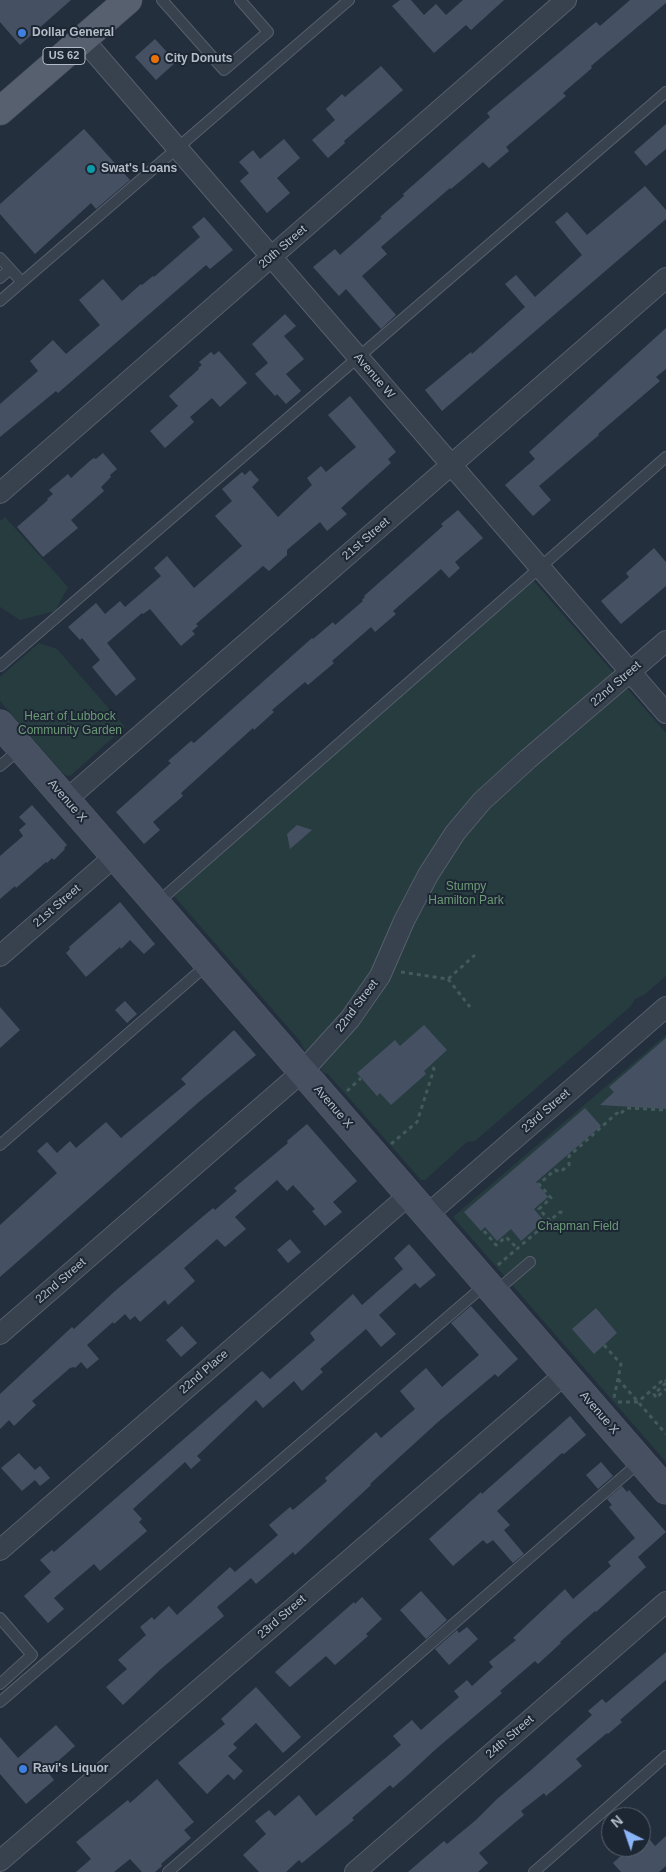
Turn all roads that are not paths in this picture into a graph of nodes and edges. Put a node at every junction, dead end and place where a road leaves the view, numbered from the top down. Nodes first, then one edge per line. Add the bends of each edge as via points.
1 (128, 0) edge
2 (162, 0) edge
3 (240, 0) edge
4 (349, 0) edge
5 (566, 0) edge
6 (83, 39) junction
7 (666, 92) edge
8 (0, 111) edge
9 (177, 148) junction
10 (271, 257) junction
11 (0, 258) edge
12 (10, 269) junction
13 (0, 278) edge
14 (666, 278) edge
15 (22, 282) junction
16 (0, 301) edge
17 (358, 358) junction
18 (666, 457) edge
19 (452, 465) junction
20 (0, 493) edge
21 (540, 567) junction
22 (666, 641) edge
23 (0, 666) edge
24 (630, 672) junction
25 (666, 713) edge
26 (0, 724) edge
27 (21, 748) junction
28 (0, 766) edge
29 (66, 800) junction
30 (115, 856) junction
31 (156, 904) junction
32 (0, 956) edge
33 (208, 964) junction
34 (666, 1007) edge
35 (302, 1072) junction
36 (0, 1145) edge
37 (409, 1195) junction
38 (427, 1215) junction
39 (530, 1262) dead end
40 (492, 1281) junction
41 (0, 1334) edge
42 (565, 1374) junction
43 (641, 1461) junction
44 (666, 1490) edge
45 (0, 1550) edge
46 (666, 1602) edge
47 (0, 1618) edge
48 (0, 1684) edge
49 (0, 1702) edge
50 (666, 1756) edge
51 (0, 1861) edge
52 (168, 1872) edge
53 (355, 1872) edge
54 (534, 1872) edge

1 - 6 main road, US 62
2 - 3 lane via 224,70 268,32
4 - 9 lane
5 - 10 street, 20th Street
6 - 8 main road, US 62
6 - 9 street, Avenue W
7 - 17 lane
9 - 10 street, Avenue W
9 - 15 lane
10 - 17 street, Avenue W
10 - 20 street, 20th Street
11 - 12 lane
12 - 13 lane
12 - 15 lane
14 - 19 street, 21st Street
15 - 16 lane
17 - 19 street, Avenue W
17 - 23 lane
18 - 21 lane
19 - 21 street, Avenue W
19 - 29 street, 21st Street
21 - 24 street, Avenue W
21 - 31 lane
22 - 24 street, 22nd Street
24 - 25 street, Avenue W
24 - 35 street, 22nd Street via 482,801 455,833 428,875 380,976 350,1019
26 - 27 street, Avenue X
27 - 28 lane
27 - 29 street, Avenue X
29 - 30 street, Avenue X
30 - 31 street, Avenue X
30 - 32 street, 21st Street
31 - 33 street, Avenue X
33 - 35 street, Avenue X
33 - 36 lane
34 - 38 street, 23rd Street
35 - 37 street, Avenue X
35 - 41 street, 22nd Street
37 - 38 street, Avenue X
37 - 45 street, 22nd Place
38 - 40 street, Avenue X
39 - 40 lane
40 - 42 street, Avenue X
40 - 49 lane
42 - 43 street, Avenue X
42 - 51 street, 23rd Street
43 - 44 street, Avenue X
43 - 52 lane
46 - 53 street, 24th Street
47 - 48 lane via 32,1655
50 - 54 lane

